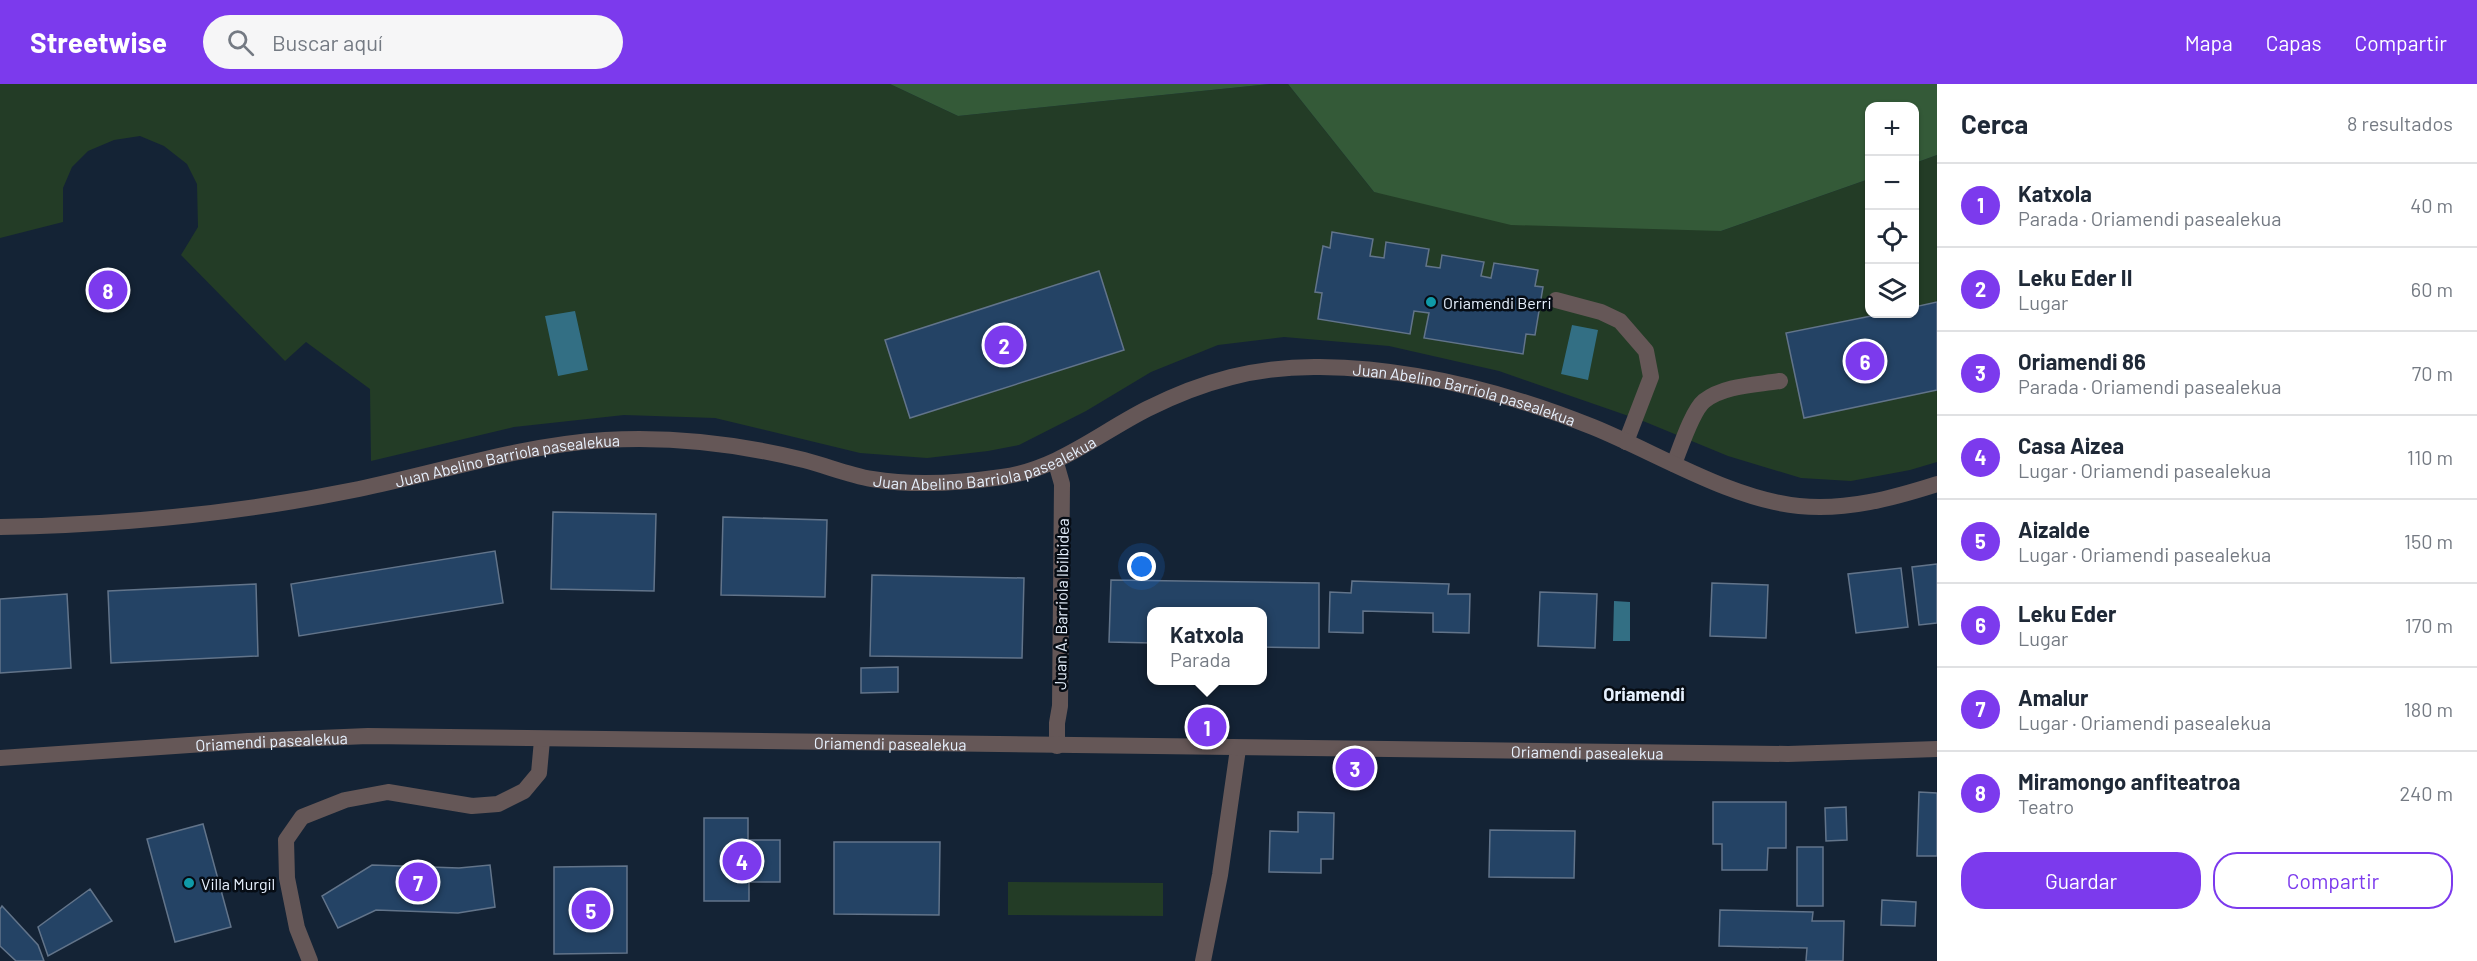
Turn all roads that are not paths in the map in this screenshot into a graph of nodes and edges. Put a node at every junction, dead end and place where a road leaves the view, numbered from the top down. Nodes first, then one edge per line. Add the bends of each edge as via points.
1 (1556, 300) dead end
2 (1780, 381) dead end
3 (1626, 442) junction
4 (1056, 463) junction
5 (1674, 464) junction
6 (1937, 484) edge
7 (0, 527) edge
8 (543, 740) junction
9 (1057, 746) junction
10 (1238, 748) junction
11 (1937, 749) edge
12 (0, 758) edge
13 (310, 961) edge
14 (1203, 961) edge

1 - 3 street via 1620,321 1646,351 1651,377
2 - 5 street via 1729,390 1703,402
3 - 4 street, Juan Abelino Barriola pasealekua via 1540,408 1462,385 1378,371 1319,367 1251,371 1200,386 1145,410
3 - 5 street, Juan Abelino Barriola pasealekua
4 - 7 street, Juan Abelino Barriola pasealekua via 1006,477 930,482 872,479 749,448 689,440 604,440 527,450 357,489 260,505 157,518
4 - 9 street, Juan A. Barriola Ibilbidea via 1062,484
5 - 6 street, Juan Abelino Barriola pasealekua via 1749,495 1798,506 1860,503
8 - 9 street, Oriamendi pasealekua
8 - 12 street, Oriamendi pasealekua via 368,736
8 - 13 street via 539,773 524,791 498,804 472,806 388,792 345,800 302,817 286,840 286,878 297,928
9 - 10 street, Oriamendi pasealekua
10 - 11 street, Oriamendi pasealekua via 1788,754
10 - 14 street

